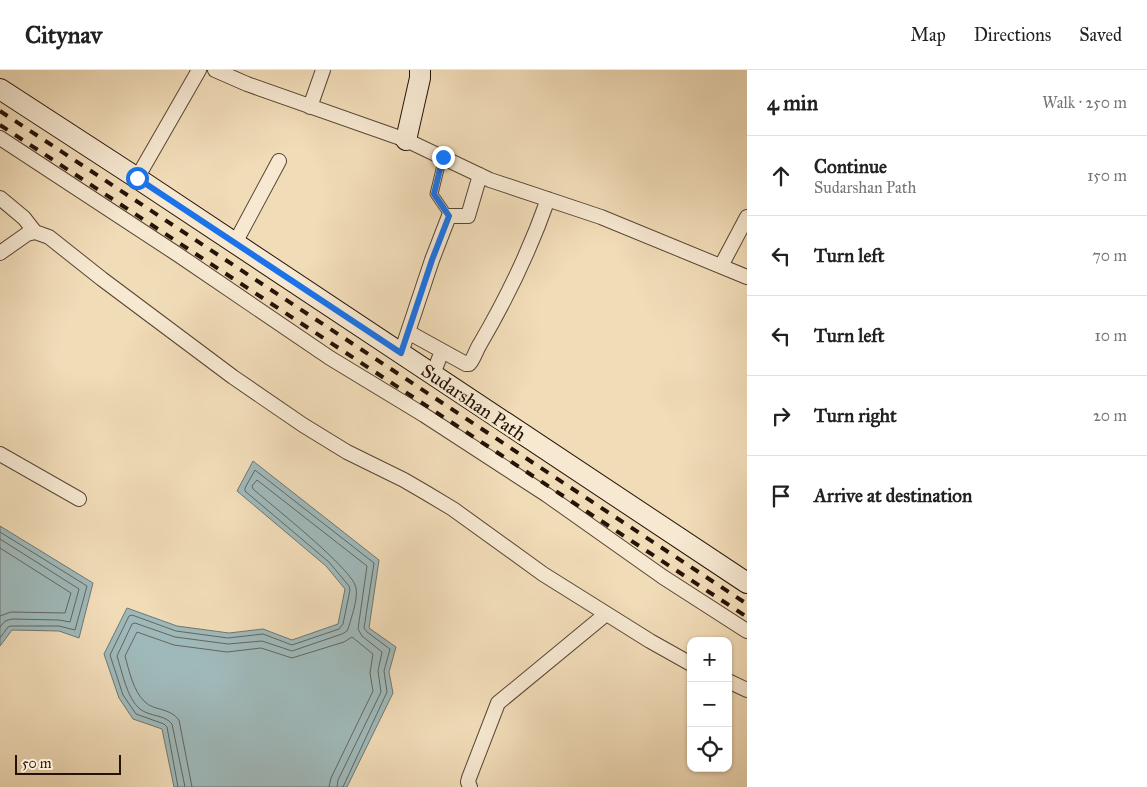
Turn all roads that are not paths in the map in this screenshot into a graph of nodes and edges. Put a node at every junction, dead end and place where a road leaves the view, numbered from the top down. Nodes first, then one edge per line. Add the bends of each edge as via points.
1 (199, 70) edge
2 (215, 70) edge
3 (323, 70) edge
4 (420, 70) edge
5 (0, 89) edge
6 (310, 107) junction
7 (0, 138) edge
8 (406, 140) junction
9 (443, 157) junction
10 (279, 161) dead end
11 (480, 175) junction
12 (137, 178) junction
13 (0, 198) edge
14 (548, 199) junction
15 (449, 216) junction
16 (747, 217) edge
17 (35, 232) junction
18 (235, 243) junction
19 (0, 253) edge
20 (721, 266) junction
21 (747, 277) edge
22 (408, 332) junction
23 (442, 351) junction
24 (401, 353) junction
25 (433, 374) junction
26 (0, 454) edge
27 (79, 499) dead end
28 (747, 583) edge
29 (606, 614) junction
30 (747, 631) edge
31 (687, 662) edge
32 (732, 684) edge
33 (747, 690) edge
34 (470, 787) edge

1 - 12 street
2 - 6 street
3 - 6 street
4 - 8 main road
5 - 12 main road, Sudarshan Path
6 - 8 street
7 - 30 street via 330,358 547,495 663,577
8 - 9 street
9 - 11 street
9 - 15 lane via 434,194
10 - 18 street
11 - 14 street
11 - 15 street via 468,216
12 - 18 main road, Sudarshan Path
13 - 17 street
14 - 20 street
14 - 23 street via 534,239 472,362 466,364
15 - 22 street
16 - 20 street
17 - 19 street
17 - 29 street via 49,237 210,360 303,425 453,509 528,564
18 - 24 main road, Sudarshan Path
20 - 21 street
22 - 23 street
22 - 24 street
23 - 25 street
24 - 25 main road, Sudarshan Path
25 - 28 main road, Sudarshan Path
26 - 27 street
29 - 31 street
29 - 34 street via 498,703 469,778
32 - 33 street

